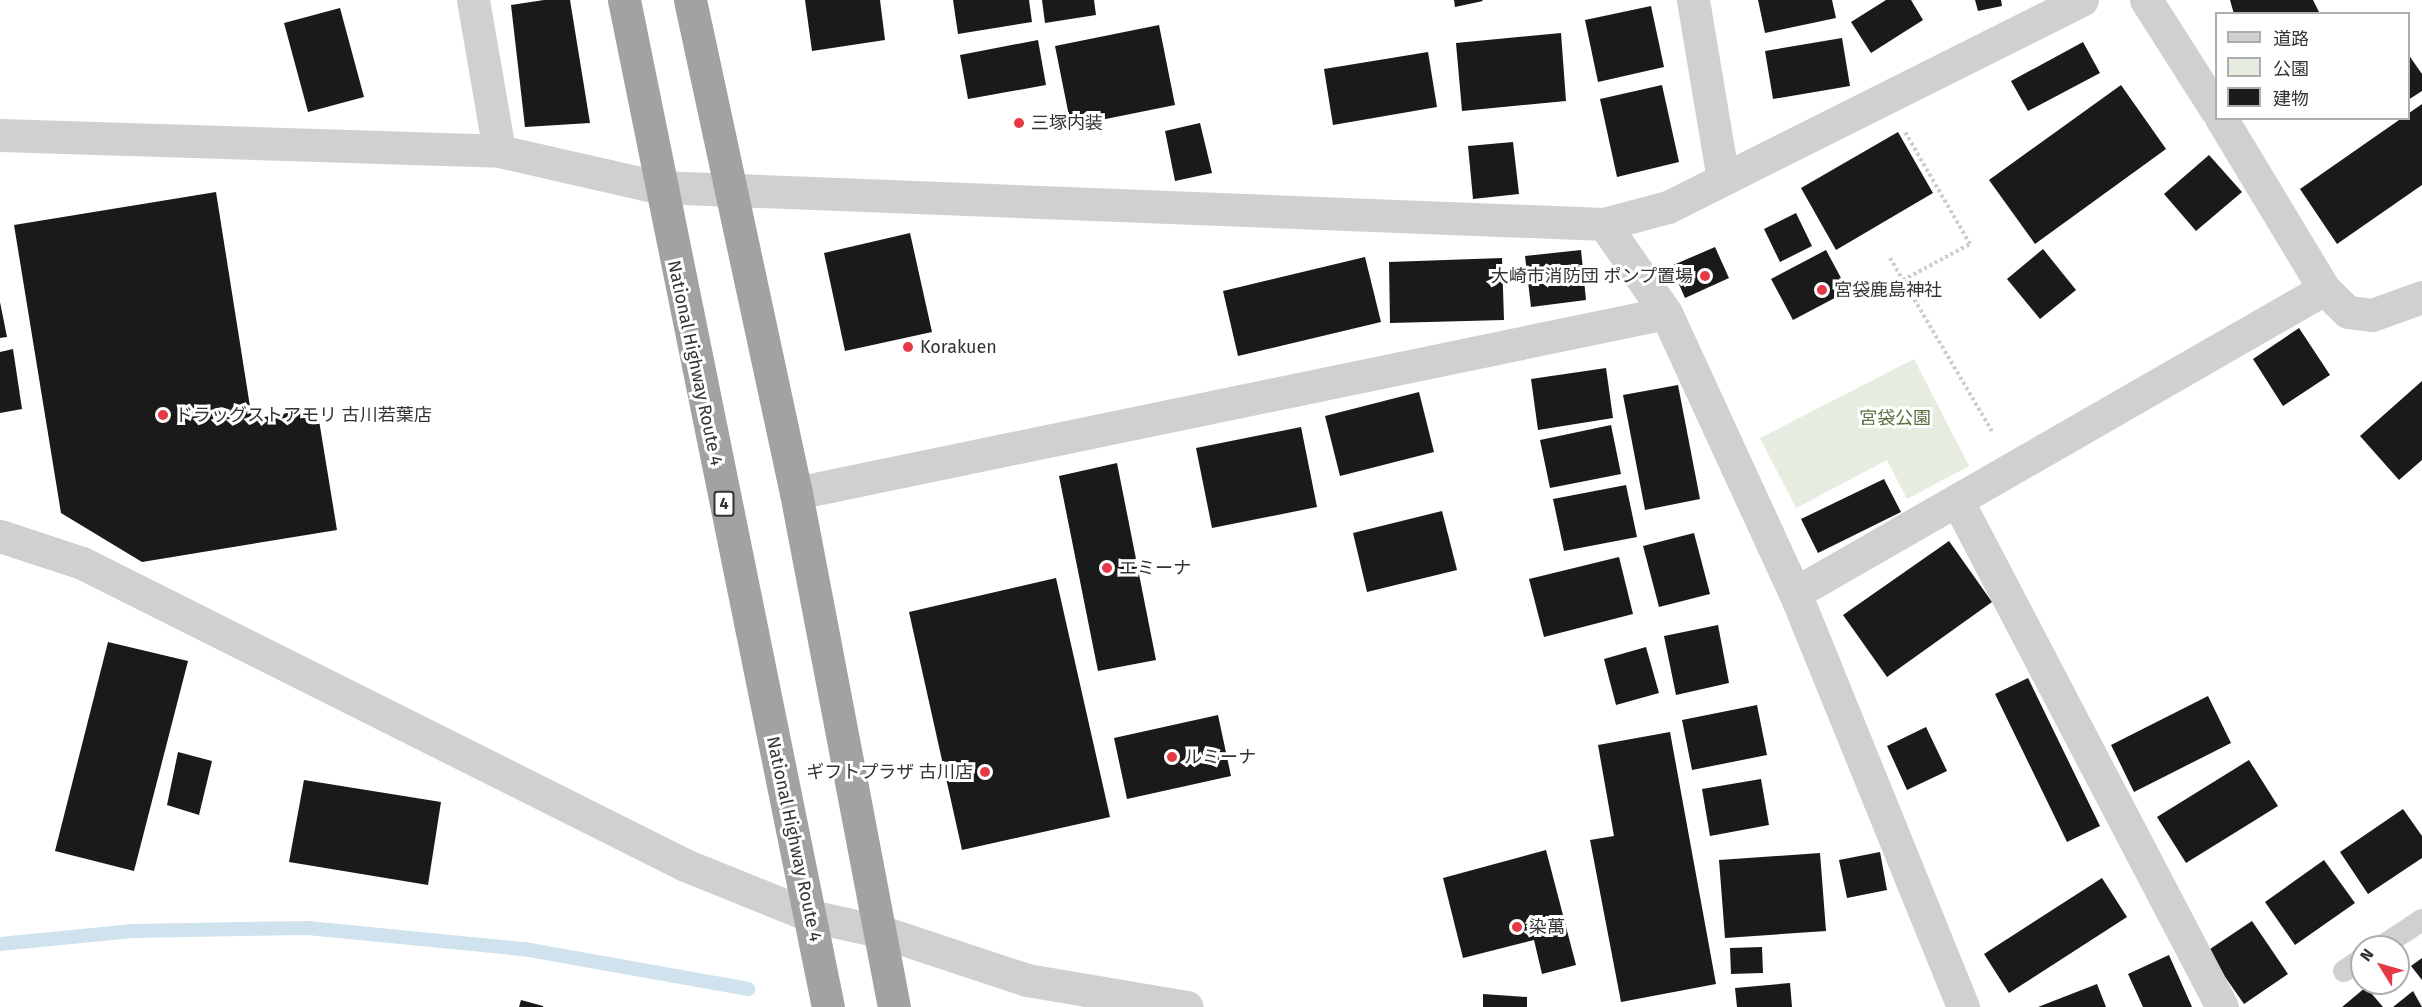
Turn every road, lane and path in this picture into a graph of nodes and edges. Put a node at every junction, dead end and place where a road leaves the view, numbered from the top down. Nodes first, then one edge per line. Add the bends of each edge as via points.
1 (474, 0) edge
2 (624, 0) edge
3 (690, 0) edge
4 (1693, 0) edge
5 (2082, 0) edge
6 (2146, 0) edge
7 (1886, 98) junction
8 (2215, 107) edge
9 (2223, 120) edge
10 (0, 135) edge
11 (499, 151) junction
12 (1724, 179) junction
13 (658, 187) junction
14 (729, 190) junction
15 (1604, 224) junction
16 (1890, 258) dead end
17 (1903, 280) junction
18 (2324, 289) junction
19 (2422, 297) edge
20 (1666, 313) junction
21 (2013, 468) junction
22 (796, 493) junction
23 (1957, 500) junction
24 (0, 537) edge
25 (1795, 593) junction
26 (811, 916) junction
27 (2422, 921) edge
28 (879, 931) junction
29 (2400, 935) edge
30 (828, 1007) edge
31 (894, 1007) edge
32 (1187, 1007) edge
33 (1963, 1007) edge
34 (2222, 1007) edge

1 - 11 street
2 - 13 highway, National Highway Route 4 / 4
3 - 14 highway
4 - 12 street
5 - 7 street
6 - 8 street
7 - 12 street
7 - 17 path via 1971,244
9 - 18 street
10 - 11 street
11 - 13 street
12 - 15 street via 1668,207
13 - 14 street
13 - 26 highway, National Highway Route 4 / 4
14 - 15 street
14 - 22 highway
15 - 20 street
16 - 17 path
17 - 21 path
18 - 19 street via 2348,312 2372,315
18 - 21 street
20 - 22 street
20 - 25 street
21 - 23 street
22 - 28 highway
23 - 25 street
23 - 34 street
24 - 26 street via 82,563 685,866
25 - 33 street
26 - 28 street
26 - 30 highway, National Highway Route 4 / 4
27 - 29 lane
28 - 31 highway
28 - 32 street via 1027,980

